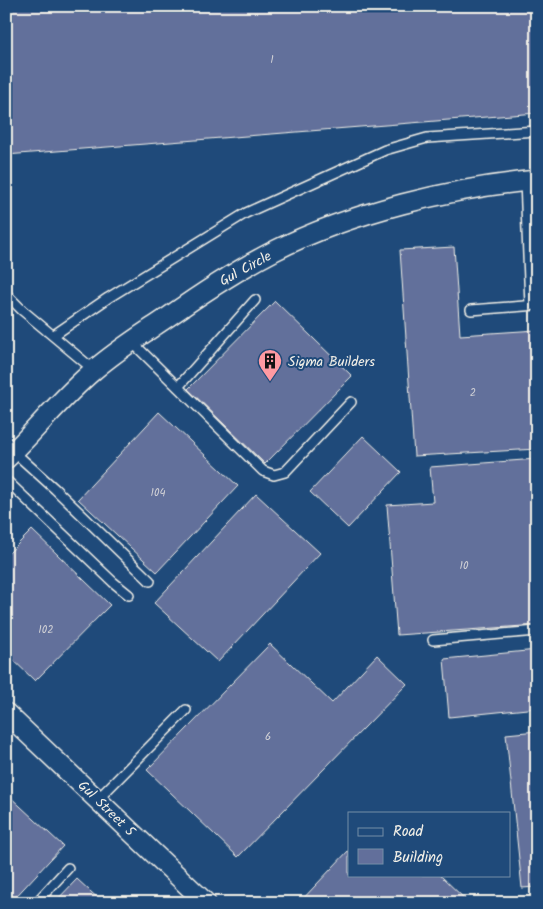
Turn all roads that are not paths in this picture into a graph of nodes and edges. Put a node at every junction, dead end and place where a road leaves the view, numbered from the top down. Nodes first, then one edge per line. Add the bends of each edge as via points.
1 (537, 131) edge
2 (531, 181) edge
3 (6, 294) edge
4 (256, 300) dead end
5 (533, 305) edge
6 (470, 310) dead end
7 (54, 335) junction
8 (131, 341) junction
9 (94, 370) junction
10 (178, 387) junction
11 (351, 402) dead end
12 (10, 456) edge
13 (6, 480) edge
14 (150, 582) dead end
15 (129, 595) dead end
16 (537, 631) edge
17 (433, 640) dead end
18 (186, 710) dead end
19 (6, 713) edge
20 (98, 799) junction
21 (68, 868) dead end
22 (36, 903) edge
23 (206, 903) edge

1 - 7 lane via 427,138 384,150 246,213
2 - 5 lane
2 - 8 street, Gul Circle via 482,186 404,204 336,225 276,251 217,283
3 - 7 lane
4 - 10 lane
5 - 6 lane
7 - 9 lane
8 - 9 street, Gul Circle
8 - 10 lane
9 - 12 street, Gul Circle via 50,409
10 - 11 lane via 263,471 274,475 286,472
12 - 14 lane via 55,489
13 - 15 lane
16 - 17 lane
18 - 20 lane
19 - 20 street, Gul Street 5
20 - 23 street, Gul Street 5
21 - 22 lane

